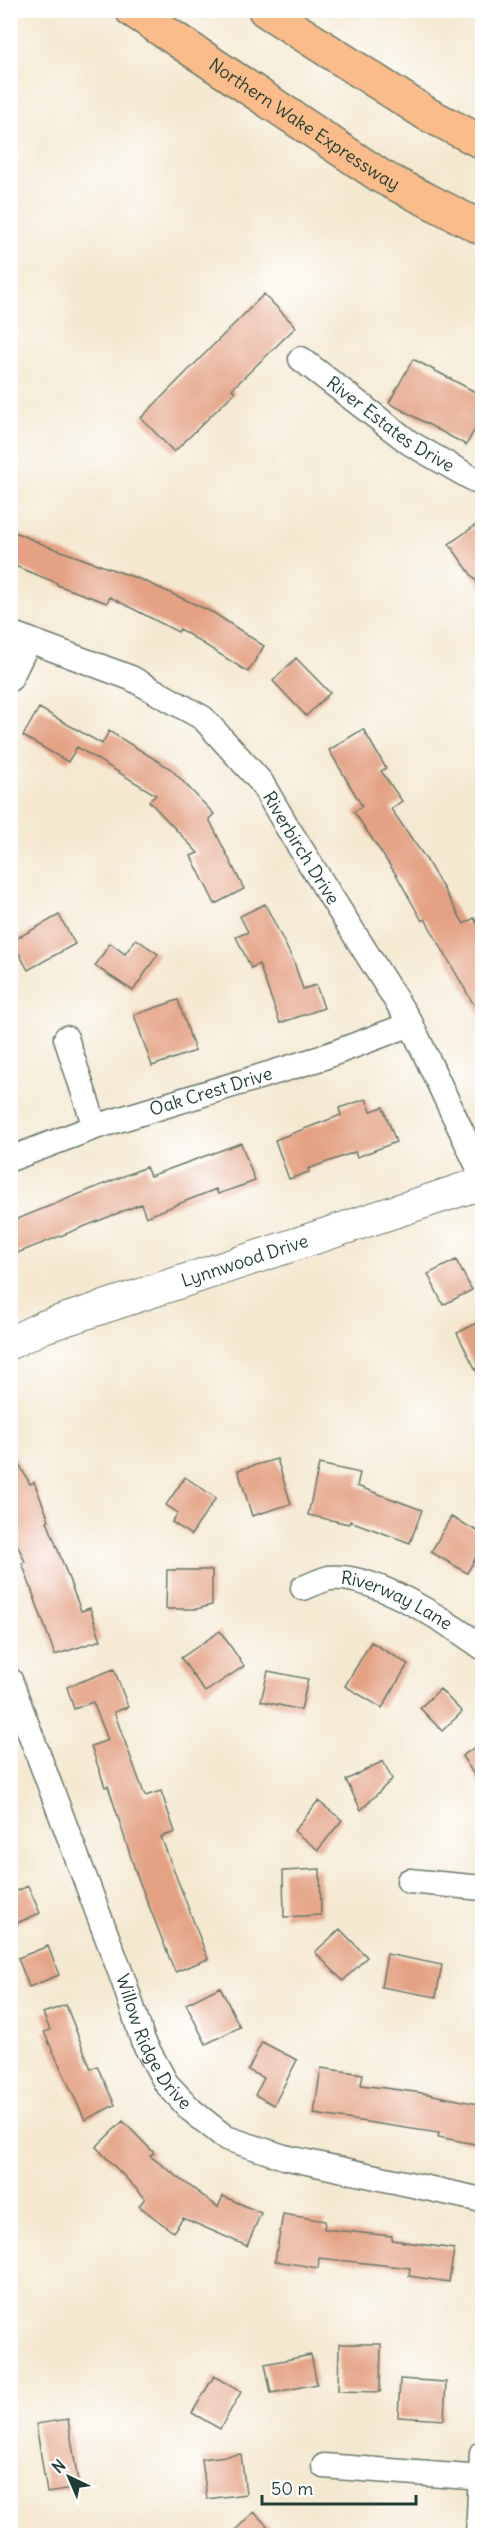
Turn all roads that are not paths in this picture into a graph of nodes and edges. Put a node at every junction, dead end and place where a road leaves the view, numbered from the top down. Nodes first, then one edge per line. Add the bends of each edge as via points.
1 (132, 10) edge
2 (265, 10) edge
3 (483, 142) edge
4 (483, 228) edge
5 (301, 359) dead end
6 (483, 484) edge
7 (20, 637) edge
8 (10, 679) edge
9 (411, 1024) junction
10 (66, 1038) dead end
11 (95, 1127) junction
12 (10, 1159) edge
13 (483, 1174) edge
14 (483, 1184) edge
15 (10, 1343) edge
16 (303, 1588) dead end
17 (483, 1647) edge
18 (10, 1680) edge
19 (409, 1881) dead end
20 (483, 1888) edge
21 (483, 2200) edge
22 (483, 2453) edge
23 (324, 2466) dead end
24 (481, 2478) edge
25 (478, 2535) edge

1 - 4 highway, Northern Wake Expressway via 382,177
2 - 3 highway via 427,114
5 - 6 street, River Estates Drive via 410,442
7 - 8 street
7 - 9 street, Riverbirch Drive via 131,678 203,718 261,782
9 - 11 street, Oak Crest Drive via 321,1058
9 - 13 street, Riverbirch Drive
10 - 11 street
11 - 12 street, Oak Crest Drive
14 - 15 street, Lynnwood Drive via 43,1327
16 - 17 street, Riverway Lane via 329,1578 363,1582 428,1610
18 - 21 street, Willow Ridge Drive via 143,2041 166,2084 226,2138 284,2157
19 - 20 street
22 - 24 street
23 - 24 street
24 - 25 street

